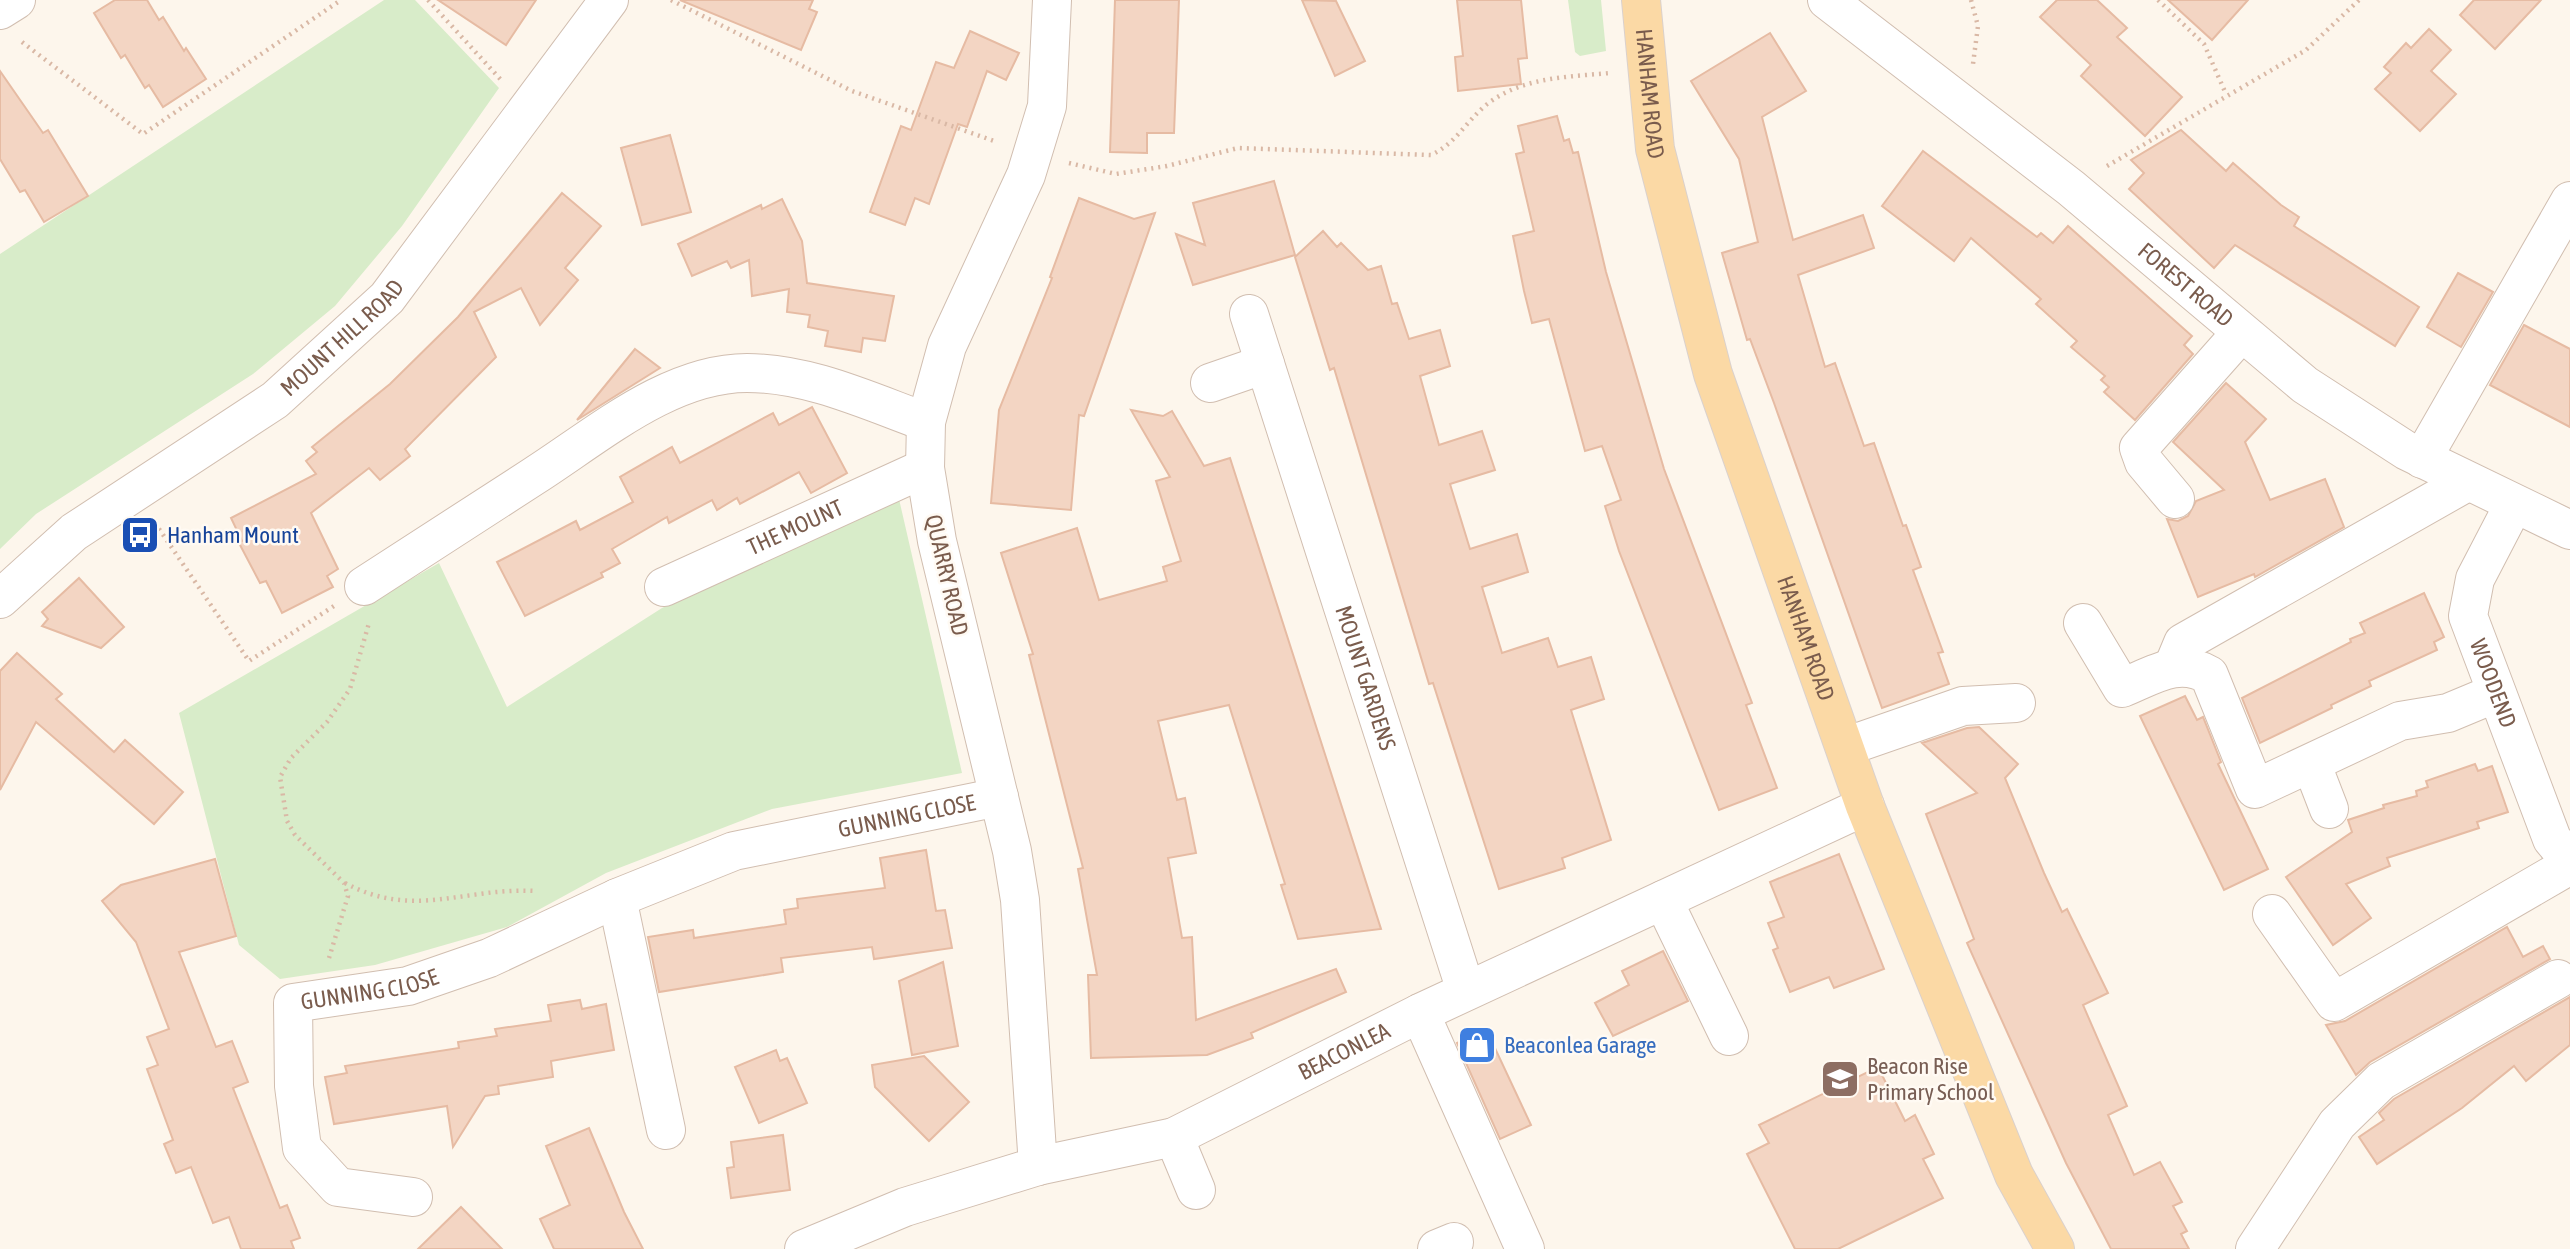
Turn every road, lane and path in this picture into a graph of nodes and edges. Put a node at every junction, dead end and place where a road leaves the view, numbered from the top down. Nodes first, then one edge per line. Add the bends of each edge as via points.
1 (341, 0) edge
2 (428, 0) edge
3 (609, 0) edge
4 (671, 0) edge
5 (1052, 0) edge
6 (1641, 0) edge
7 (1827, 0) edge
8 (1970, 0) edge
9 (2158, 0) edge
10 (2359, 0) edge
11 (9, 15) edge
12 (1647, 68) junction
13 (2226, 94) junction
14 (1961, 105) junction
15 (529, 110) junction
16 (1032, 155) junction
17 (2071, 188) junction
18 (2570, 201) edge
19 (1249, 314) dead end
20 (2241, 333) junction
21 (1265, 364) junction
22 (1210, 383) dead end
23 (926, 422) junction
24 (2422, 459) junction
25 (925, 468) junction
26 (2467, 482) junction
27 (134, 493) junction
28 (2175, 499) dead end
29 (2514, 504) junction
30 (2570, 530) edge
31 (364, 586) junction
32 (664, 587) dead end
33 (0, 599) edge
34 (2083, 622) dead end
35 (2173, 667) junction
36 (2496, 693) junction
37 (2016, 703) dead end
38 (1845, 747) junction
39 (2312, 765) junction
40 (999, 797) junction
41 (1865, 806) junction
42 (2329, 809) dead end
43 (2570, 863) edge
44 (344, 883) junction
45 (1663, 900) junction
46 (600, 906) junction
47 (2272, 914) dead end
48 (2557, 979) dead end
49 (1466, 991) junction
50 (331, 997) junction
51 (1420, 1013) junction
52 (1729, 1036) dead end
53 (666, 1130) dead end
54 (1174, 1137) junction
55 (1038, 1166) junction
56 (1196, 1190) dead end
57 (413, 1197) dead end
58 (804, 1249) edge
59 (1525, 1249) edge
60 (2055, 1249) edge
61 (2255, 1249) edge

1 - 11 path via 143,134
2 - 15 path
3 - 15 street, MOUNT HILL ROAD
4 - 16 path via 852,91
5 - 16 street, QUARRY ROAD via 1047,106
6 - 12 main road, HANHAM ROAD
7 - 14 street, FOREST ROAD
8 - 14 path via 1978,26 1976,54
9 - 13 path via 2204,44
10 - 13 path via 2306,50
12 - 16 path via 1544,80 1509,89 1445,149 1431,155 1238,148 1116,174
12 - 38 main road, HANHAM ROAD via 1655,149 1713,374
13 - 17 path
14 - 17 street, FOREST ROAD
15 - 27 street, MOUNT HILL ROAD via 387,298 275,400
16 - 23 street, QUARRY ROAD via 947,346
17 - 20 street, FOREST ROAD
18 - 24 street
19 - 21 street, MOUNT GARDENS
20 - 24 street, FOREST ROAD via 2305,385
20 - 28 street via 2139,448 2144,462
21 - 22 street
21 - 49 street, MOUNT GARDENS
23 - 25 street, QUARRY ROAD
23 - 31 street via 823,385 779,375 708,377 632,413
24 - 26 street, FOREST ROAD
25 - 32 street, THE MOUNT
25 - 40 street, QUARRY ROAD via 937,541
26 - 29 street, FOREST ROAD
26 - 35 street via 2183,643
27 - 31 path via 249,661
27 - 33 street, MOUNT HILL ROAD via 74,532
29 - 30 street, FOREST ROAD
29 - 36 street, WOODEND via 2475,579 2468,616
31 - 44 path via 370,617 350,689 280,777 287,821 295,835
34 - 35 street via 2122,688
35 - 39 street via 2194,666 2209,675 2255,789
36 - 39 street via 2448,713 2400,721
36 - 43 street, WOODEND via 2552,839
37 - 38 street via 1963,706
38 - 41 main road, HANHAM ROAD
39 - 42 street
40 - 46 street, GUNNING CLOSE via 734,851
40 - 55 street, QUARRY ROAD via 1020,900
41 - 45 street, BEACONLEA
41 - 60 main road, HANHAM ROAD via 2014,1175
43 - 47 street via 2334,1002
44 - 46 path via 393,902 524,891
44 - 50 path via 348,896 328,962
45 - 49 street, BEACONLEA
45 - 52 street
46 - 50 street, GUNNING CLOSE via 489,958 408,986
46 - 53 street
48 - 61 street via 2381,1081 2337,1124
49 - 51 street, BEACONLEA
50 - 57 street, GUNNING CLOSE via 293,1003 294,1086 302,1148 338,1187
51 - 54 street, BEACONLEA
51 - 59 street
54 - 55 street, BEACONLEA
54 - 56 street
55 - 58 street, BEACONLEA via 905,1207

